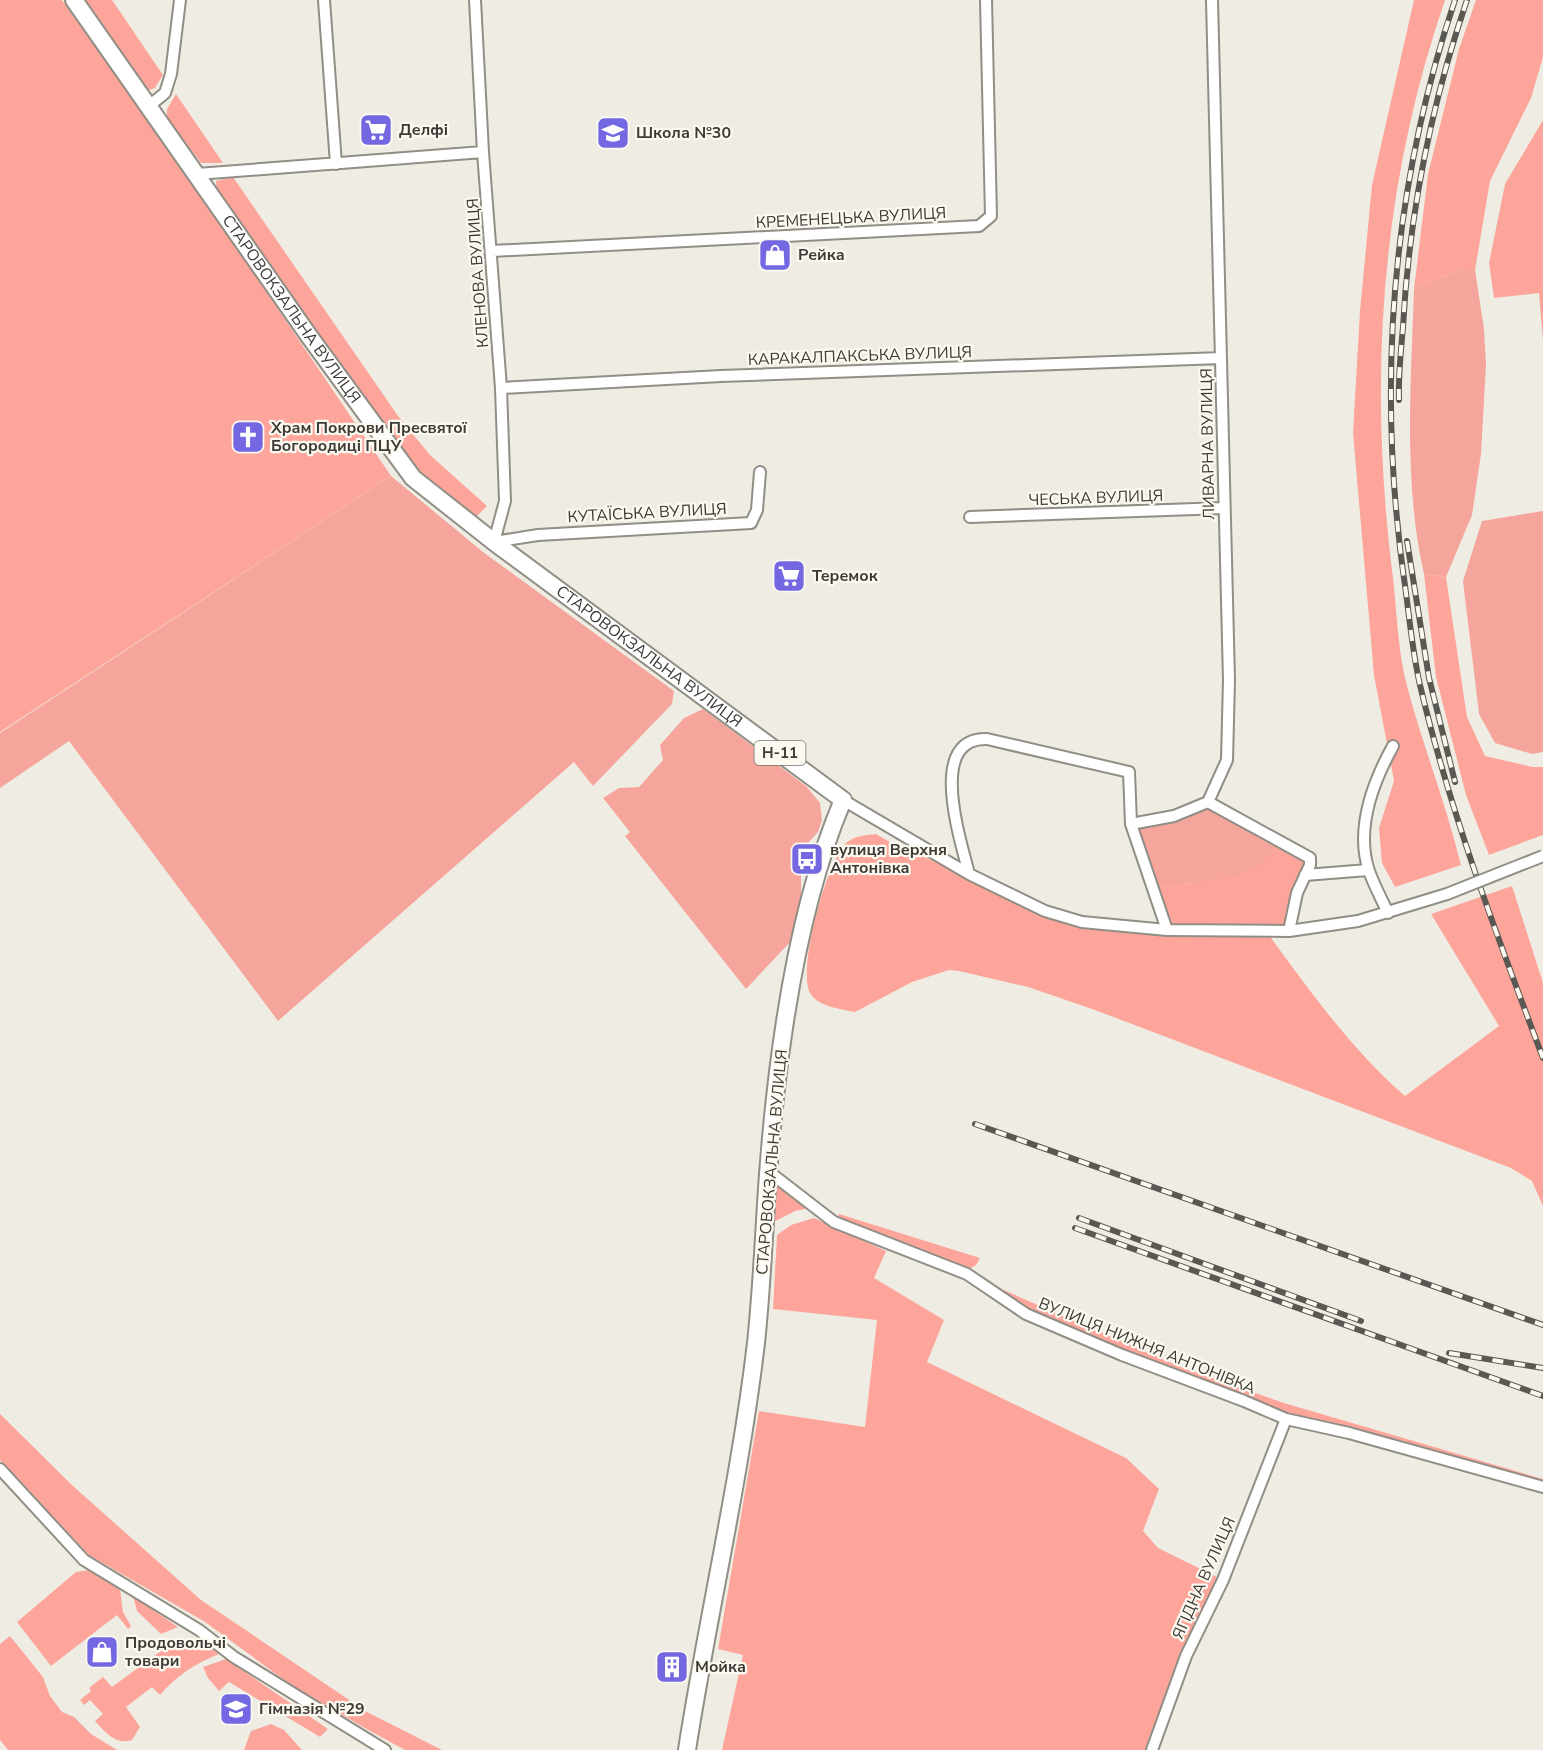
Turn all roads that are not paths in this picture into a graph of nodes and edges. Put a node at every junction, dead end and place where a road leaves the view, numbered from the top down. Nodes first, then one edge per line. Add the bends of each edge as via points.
1 (74, 0) edge
2 (180, 0) edge
3 (324, 0) edge
4 (475, 0) edge
5 (986, 0) edge
6 (1212, 0) edge
7 (149, 106) junction
8 (483, 152) junction
9 (336, 164) junction
10 (197, 174) junction
11 (492, 251) junction
12 (1221, 358) junction
13 (501, 388) junction
14 (760, 472) dead end
15 (1224, 508) junction
16 (970, 517) dead end
17 (494, 542) junction
18 (1393, 746) dead end
19 (843, 800) junction
20 (1208, 802) junction
21 (1131, 824) junction
22 (1543, 856) edge
23 (1368, 870) junction
24 (969, 874) junction
25 (1305, 875) junction
26 (1388, 913) junction
27 (1167, 930) junction
28 (1289, 931) junction
29 (768, 1171) junction
30 (1286, 1419) junction
31 (0, 1469) edge
32 (1543, 1487) edge
33 (385, 1750) edge
34 (687, 1750) edge
35 (1152, 1750) edge

1 - 7 main road, СТАРОВОКЗАЛЬНА ВУЛИЦЯ / Н-11
2 - 7 street via 171,74 165,93
3 - 9 street
4 - 8 street, КЛЕНОВА ВУЛИЦЯ
5 - 11 street, КРЕМЕНЕЦЬКА ВУЛИЦЯ via 991,216 979,226
6 - 12 street, ЛИВАРНА ВУЛИЦЯ
7 - 10 main road, СТАРОВОКЗАЛЬНА ВУЛИЦЯ / Н-11
8 - 9 street
8 - 11 street, КЛЕНОВА ВУЛИЦЯ
9 - 10 street
10 - 17 main road, СТАРОВОКЗАЛЬНА ВУЛИЦЯ / Н-11 via 404,467
11 - 13 street, КЛЕНОВА ВУЛИЦЯ
12 - 13 street, КАРАКАЛПАКСЬКА ВУЛИЦЯ
12 - 15 street, ЛИВАРНА ВУЛИЦЯ
13 - 17 street, КЛЕНОВА ВУЛИЦЯ via 505,501
14 - 17 street, КУТАЇСЬКА ВУЛИЦЯ via 757,510 751,523 538,535
15 - 16 street, ЧЕСЬКА ВУЛИЦЯ
15 - 20 street, ЛИВАРНА ВУЛИЦЯ via 1227,760
17 - 19 main road, СТАРОВОКЗАЛЬНА ВУЛИЦЯ / Н-11
18 - 23 street via 1376,777 1364,829
19 - 24 street
19 - 29 main road, СТАРОВОКЗАЛЬНА ВУЛИЦЯ via 818,865 805,921 774,1102
20 - 21 street via 1174,816
20 - 25 street via 1304,852 1310,858
21 - 24 street via 1129,772 987,740 974,741 958,752 951,770
21 - 27 street
22 - 26 street, bridge
23 - 25 street
23 - 26 street
24 - 27 street via 1045,911 1082,922
25 - 28 street
26 - 28 street
27 - 28 street
29 - 30 street, ВУЛИЦЯ НИЖНЯ АНТОНІВКА via 834,1222 967,1274 1026,1314
29 - 34 main road, СТАРОВОКЗАЛЬНА ВУЛИЦЯ via 755,1346
30 - 32 street, ВУЛИЦЯ НИЖНЯ АНТОНІВКА
30 - 35 street, ЯГІДНА ВУЛИЦЯ via 1223,1580 1186,1656
31 - 33 street via 84,1560

